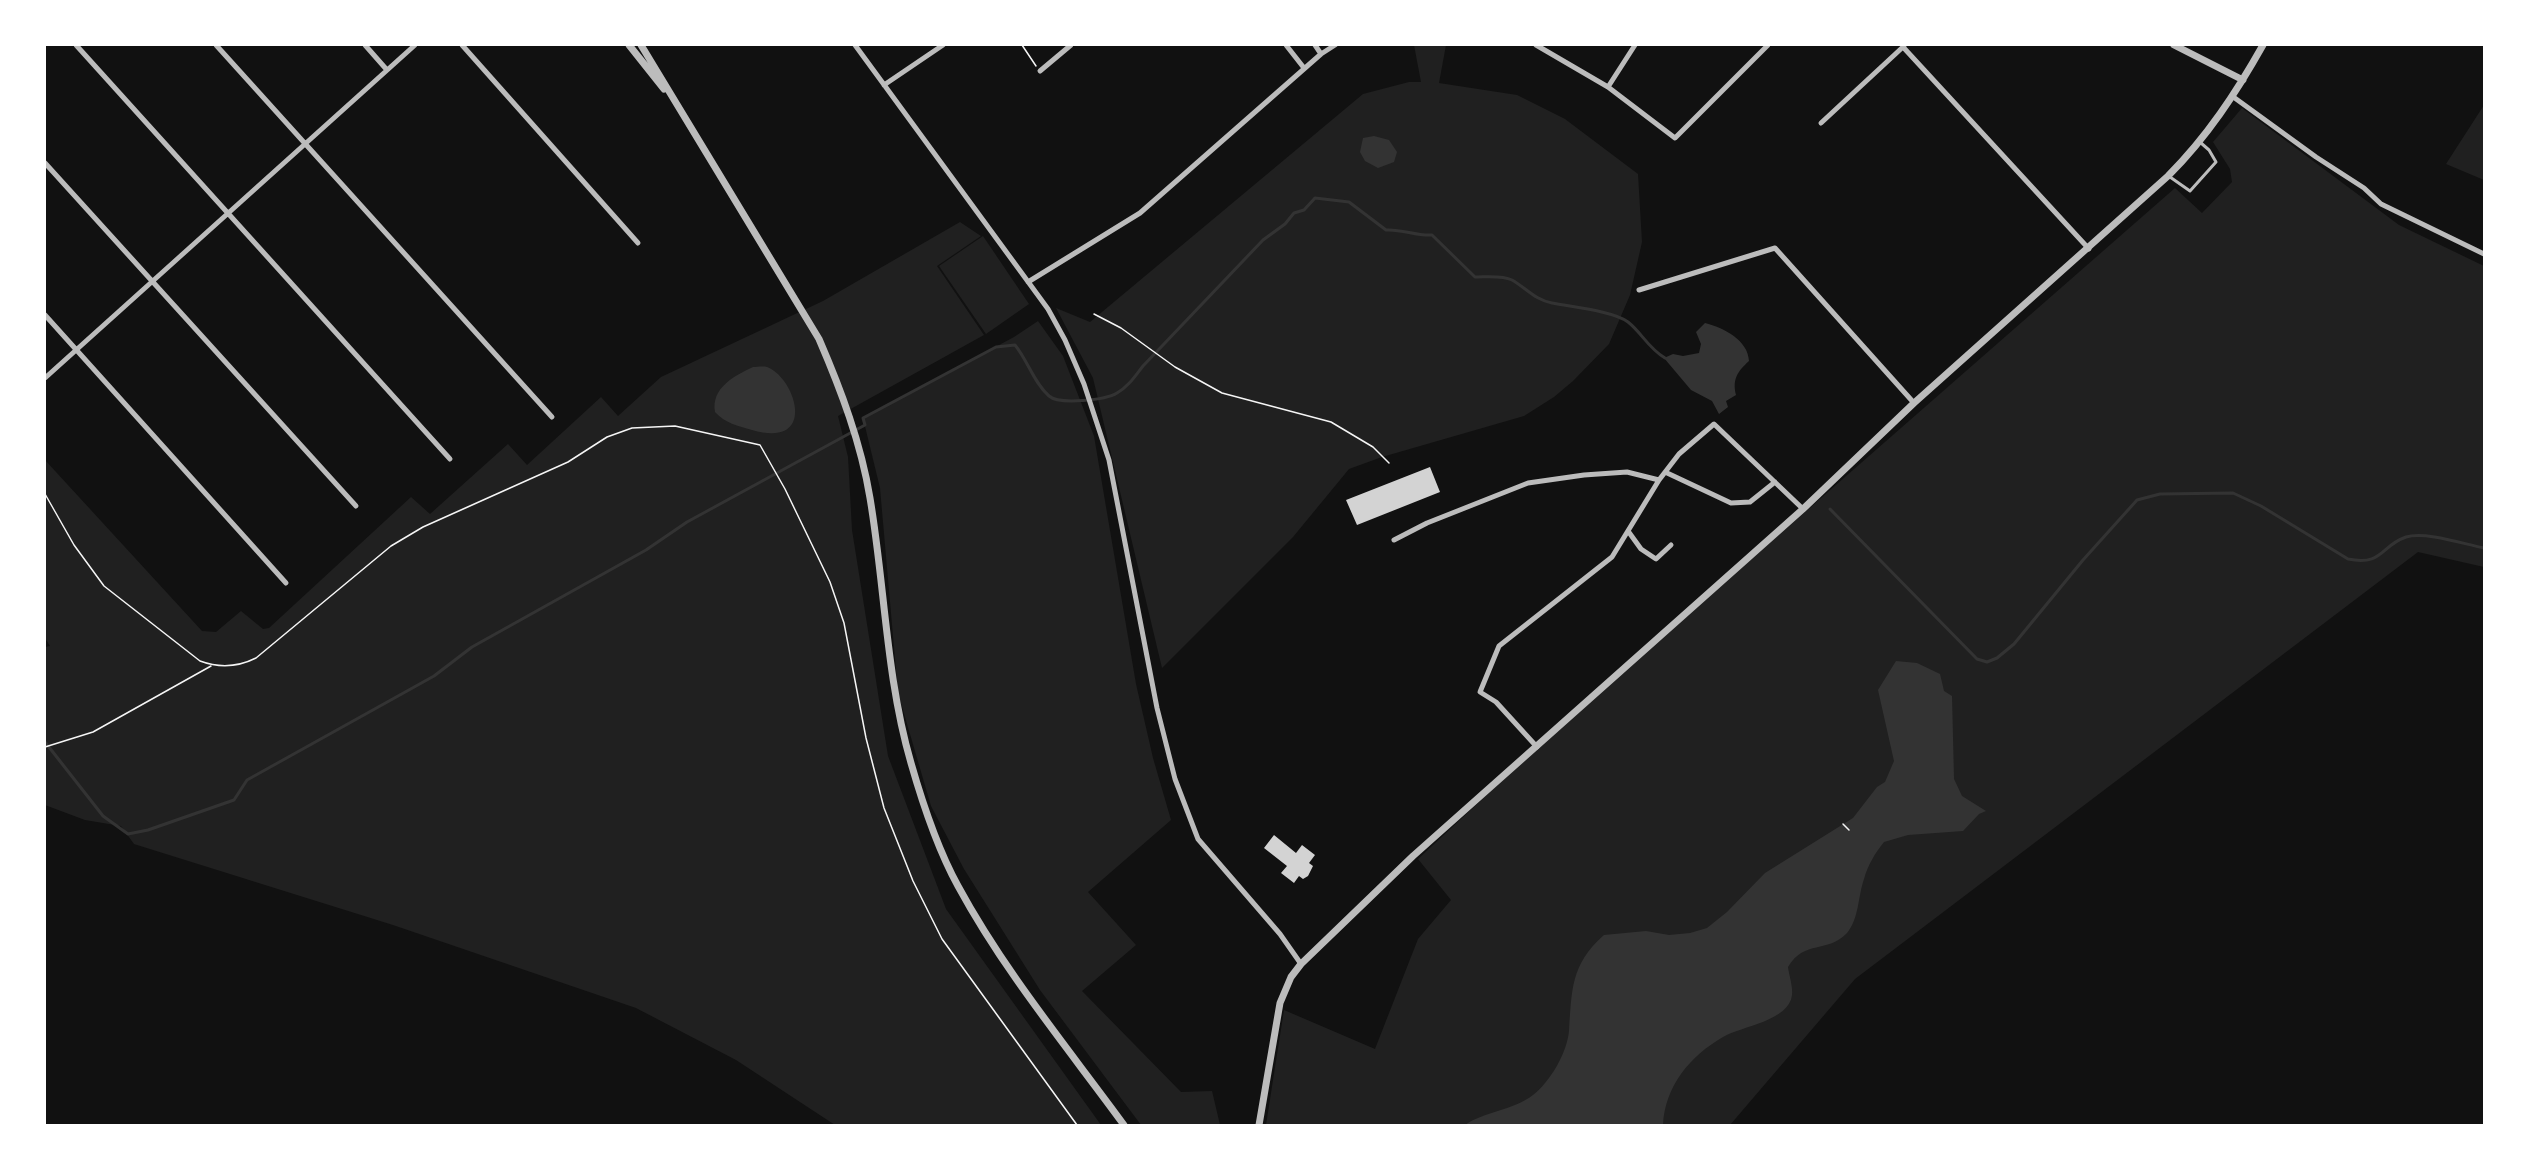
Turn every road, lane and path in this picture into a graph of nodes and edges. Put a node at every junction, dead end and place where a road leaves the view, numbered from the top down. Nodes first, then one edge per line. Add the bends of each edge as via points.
1 (76, 45) edge
2 (216, 45) edge
3 (365, 45) edge
4 (415, 45) edge
5 (462, 45) edge
6 (629, 45) edge
7 (641, 45) edge
8 (855, 45) edge
9 (943, 45) edge
10 (1022, 45) edge
11 (1071, 45) edge
12 (1286, 45) edge
13 (1314, 45) edge
14 (1335, 45) edge
15 (1536, 45) edge
16 (1635, 45) edge
17 (1768, 45) edge
18 (2174, 45) edge
19 (2263, 45) edge
20 (1904, 46) edge
21 (1321, 54) junction
22 (1304, 68) junction
23 (387, 70) junction
24 (1040, 71) joint
25 (2243, 80) junction
26 (884, 85) junction
27 (1608, 87) junction
28 (2232, 96) junction
29 (682, 112) junction
30 (1821, 123) dead end
31 (2200, 142) junction
32 (305, 145) junction
33 (45, 163) edge
34 (2168, 176) junction
35 (228, 215) junction
36 (638, 243) dead end
37 (2089, 249) junction
38 (2484, 254) edge
39 (1028, 282) junction
40 (153, 283) junction
41 (1639, 290) dead end
42 (1094, 314) dead end
43 (45, 315) edge
44 (76, 350) junction
45 (45, 378) edge
46 (1914, 403) junction
47 (552, 417) dead end
48 (450, 459) dead end
49 (1389, 464) dead end
50 (1665, 472) junction
51 (1659, 480) junction
52 (1775, 482) junction
53 (45, 494) edge
54 (356, 506) dead end
55 (1803, 509) junction
56 (1628, 531) junction
57 (1394, 540) dead end
58 (1671, 545) dead end
59 (286, 584) dead end
60 (212, 666) junction
61 (45, 747) edge
62 (1537, 747) junction
63 (1843, 824) dead end
64 (1849, 830) dead end
65 (1301, 964) junction
66 (1077, 1125) edge
67 (1124, 1125) edge
68 (1259, 1125) edge

1 - 35 street
2 - 32 street
3 - 23 street
4 - 23 street
5 - 36 street
6 - 29 street
7 - 29 street
8 - 26 street
9 - 26 street
10 - 24 path
11 - 24 street
12 - 22 street
13 - 21 street
14 - 21 street
15 - 27 street
16 - 27 street
17 - 27 street via 1675,138
18 - 25 street
19 - 25 street
20 - 30 street
20 - 37 street
21 - 22 street
22 - 39 street via 1140,213
23 - 32 street
25 - 28 street
26 - 39 street
28 - 31 street
28 - 38 street via 2381,204
29 - 67 street via 819,339 846,406 870,498 894,694 910,762 957,884 1005,964
31 - 34 street
31 - 34 lane via 2216,162 2190,191
32 - 35 street
32 - 47 street
33 - 40 street
34 - 37 street
35 - 40 street
35 - 48 street
37 - 46 street
39 - 65 street via 1065,340 1096,414 1109,460 1150,681 1175,778 1198,839
40 - 44 street
40 - 54 street
41 - 46 street via 1774,248
42 - 49 path via 1222,393 1331,422 1373,447
43 - 44 street
44 - 45 street
44 - 59 street
46 - 55 street
50 - 51 street
50 - 52 street via 1731,503 1750,502
50 - 52 street via 1679,454 1714,424
51 - 56 street
51 - 57 street via 1627,472 1528,483
52 - 55 street
53 - 60 path via 74,545 104,586 200,661
55 - 62 street
56 - 58 street via 1641,549 1656,559
56 - 62 street via 1612,557 1499,646 1480,692 1496,702
60 - 61 path via 93,732
60 - 66 path via 244,664 256,658 391,546 423,527 568,462 607,437 642,426 675,426 759,445 830,582 844,623 884,808 913,881 942,939
62 - 65 street via 1413,856
63 - 64 path
65 - 68 street via 1280,1003

